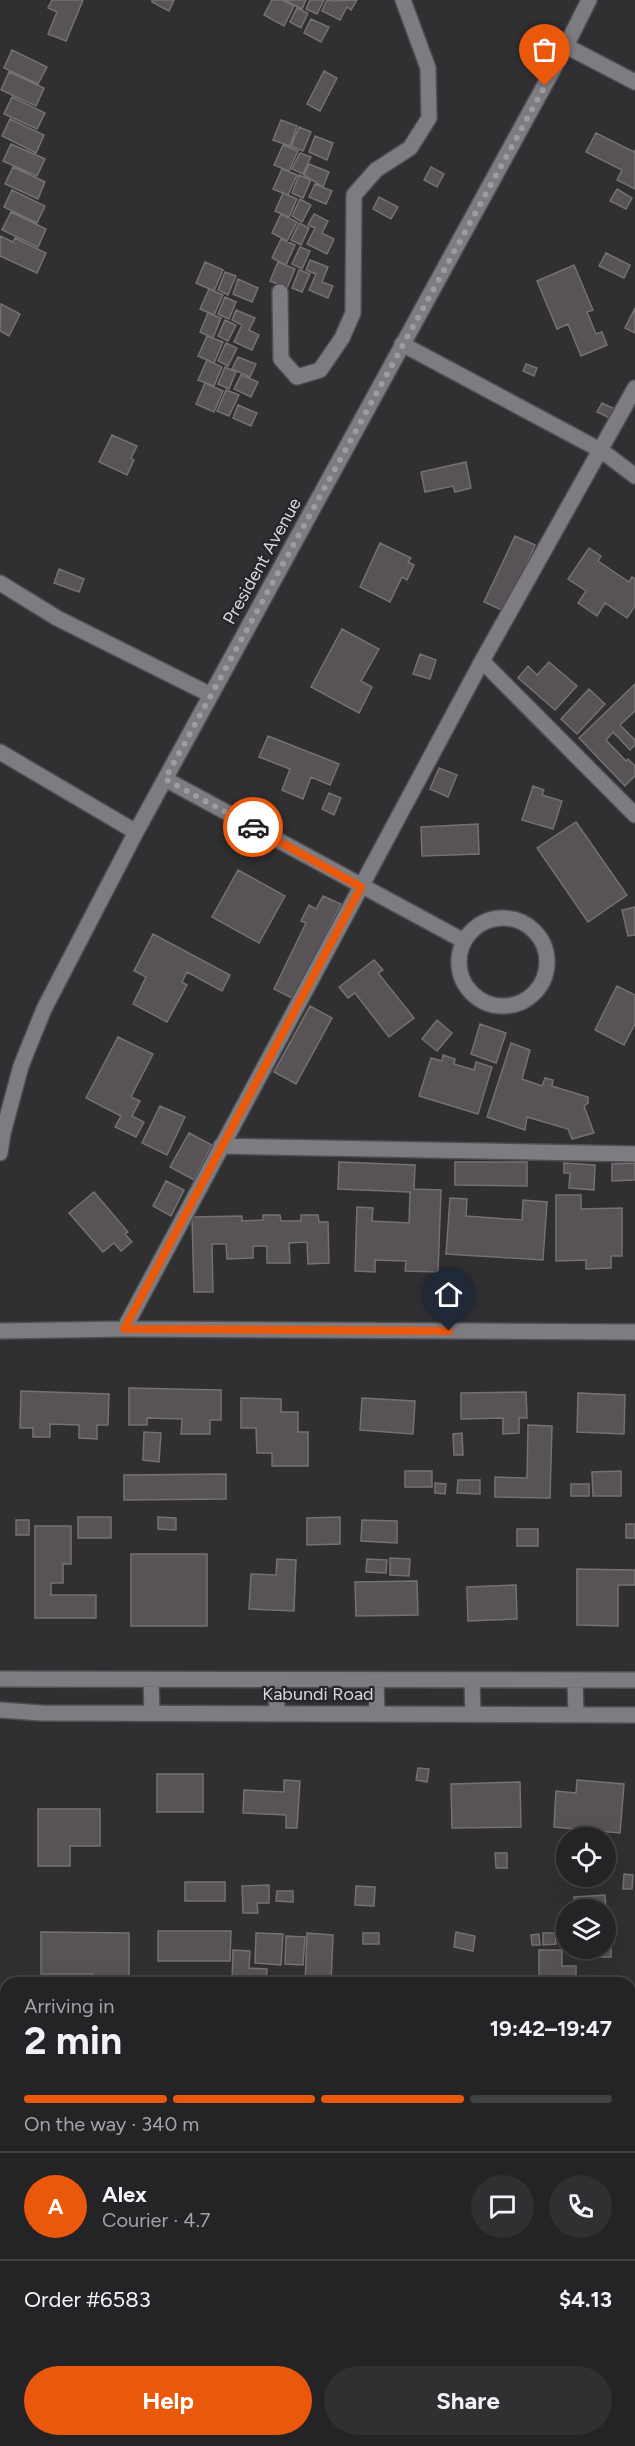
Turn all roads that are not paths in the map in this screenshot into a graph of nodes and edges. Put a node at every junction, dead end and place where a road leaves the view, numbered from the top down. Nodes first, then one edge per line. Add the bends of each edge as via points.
1 (403, 0) edge
2 (589, 0) edge
3 (567, 46) junction
4 (635, 82) edge
5 (280, 292) dead end
6 (402, 344) junction
7 (635, 388) edge
8 (602, 450) junction
9 (635, 476) edge
10 (0, 584) edge
11 (482, 661) junction
12 (211, 695) junction
13 (0, 752) edge
14 (165, 779) junction
15 (635, 815) edge
16 (136, 832) junction
17 (361, 887) junction
18 (464, 941) junction
19 (222, 1146) junction
20 (0, 1153) edge
21 (635, 1154) edge
22 (124, 1329) junction
23 (0, 1331) edge
24 (635, 1332) edge
25 (0, 1679) edge
26 (151, 1680) junction
27 (276, 1680) junction
28 (376, 1680) junction
29 (472, 1680) junction
30 (575, 1680) junction
31 (635, 1680) edge
32 (0, 1710) edge
33 (152, 1713) junction
34 (277, 1714) junction
35 (377, 1714) junction
36 (473, 1714) junction
37 (576, 1715) junction
38 (635, 1715) edge

1 - 5 street via 428,68 429,118 410,148 376,170 354,195 353,313 342,339 320,370 297,377 281,359
2 - 3 street, President Avenue
3 - 4 street
3 - 6 street, President Avenue
6 - 8 street
6 - 12 street, President Avenue
7 - 8 street
8 - 9 street
8 - 11 street
10 - 12 street via 57,618
11 - 15 street
11 - 17 street
12 - 14 street, President Avenue
13 - 16 street
14 - 16 street, President Avenue
14 - 17 street
16 - 20 street, President Avenue via 44,1010 21,1066
17 - 18 street
17 - 19 street
18 - 18 street via 470,931 490,919 513,918 524,923 534,929 546,949 548,960 542,983 527,1000 516,1004 482,1001 465,985 461,974
19 - 21 street
19 - 22 street
22 - 23 street
22 - 24 street
25 - 26 street, Kabundi Road
26 - 27 street, Kabundi Road
26 - 33 street
27 - 28 street, Kabundi Road
27 - 34 street
28 - 29 street, Kabundi Road
28 - 35 street
29 - 30 street, Kabundi Road
29 - 36 street
30 - 31 street, Kabundi Road
30 - 37 street
32 - 33 street, Kabundi Road
33 - 34 street, Kabundi Road
34 - 35 street, Kabundi Road
35 - 36 street, Kabundi Road
36 - 37 street, Kabundi Road
37 - 38 street, Kabundi Road

